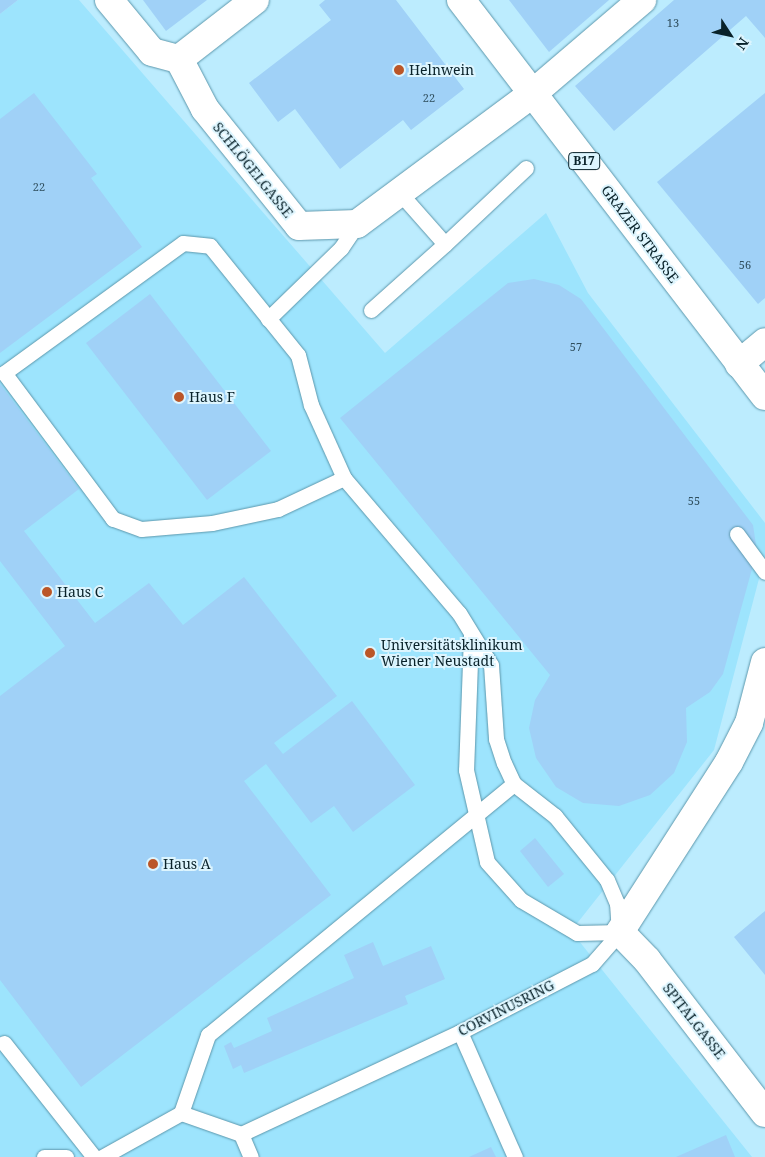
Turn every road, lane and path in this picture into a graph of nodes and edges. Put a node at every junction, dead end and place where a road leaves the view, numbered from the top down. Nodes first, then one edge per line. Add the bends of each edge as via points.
1 (110, 0) edge
2 (256, 0) edge
3 (462, 0) edge
4 (642, 0) edge
5 (179, 59) junction
6 (532, 94) junction
7 (526, 168) dead end
8 (399, 192) junction
9 (357, 224) junction
10 (445, 244) junction
11 (371, 310) dead end
12 (268, 319) junction
13 (765, 342) edge
14 (739, 364) junction
15 (765, 396) edge
16 (344, 478) junction
17 (737, 534) dead end
18 (765, 572) edge
19 (471, 634) junction
20 (765, 662) edge
21 (514, 784) junction
22 (477, 814) junction
23 (620, 932) junction
24 (460, 1032) junction
25 (4, 1043) dead end
26 (181, 1113) junction
27 (765, 1113) edge
28 (241, 1134) junction
29 (44, 1157) edge
30 (66, 1157) edge
31 (94, 1157) edge
32 (102, 1157) edge
33 (251, 1157) edge
34 (515, 1157) edge

1 - 5 street via 152,52
2 - 5 street
3 - 6 street, GRAZER STRASSE / B17
4 - 6 street
5 - 9 street, SCHLÖGELGASSE via 204,109 299,226
6 - 8 street
6 - 14 street, GRAZER STRASSE / B17
7 - 10 lane
8 - 9 street
8 - 10 lane
9 - 12 lane via 341,248
10 - 11 lane
12 - 16 lane via 298,355 311,405
12 - 16 lane via 210,246 182,243 4,373 112,519 140,529 212,523 278,509
13 - 14 street
14 - 15 street, GRAZER STRASSE / B17
16 - 19 lane via 459,613
17 - 18 lane
19 - 21 lane via 491,666 496,740
19 - 22 lane via 466,770
20 - 23 street, CORVINUSRING via 749,723 729,762
21 - 22 lane
21 - 23 lane via 555,816 607,880 617,903
22 - 23 lane via 487,862 521,900 577,933
22 - 26 lane via 208,1034
23 - 24 lane, CORVINUSRING via 592,964
23 - 27 street, SPITALGASSE via 647,960
24 - 28 lane, CORVINUSRING
24 - 34 lane
25 - 31 lane
26 - 28 lane
26 - 32 lane
28 - 33 lane
29 - 30 lane

